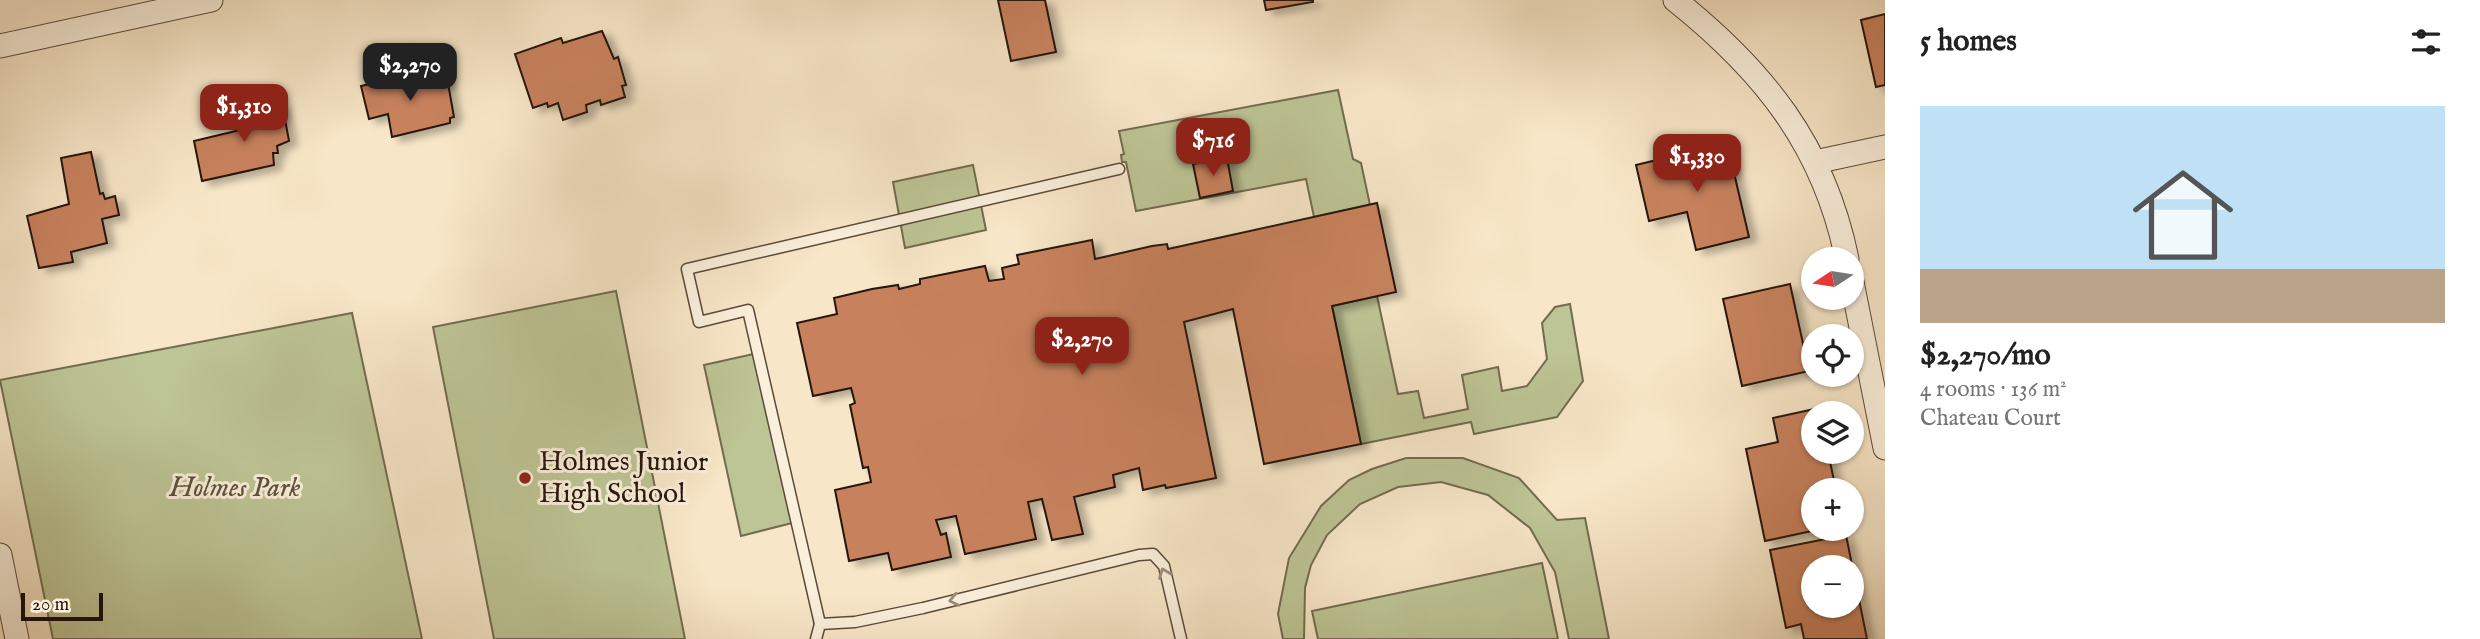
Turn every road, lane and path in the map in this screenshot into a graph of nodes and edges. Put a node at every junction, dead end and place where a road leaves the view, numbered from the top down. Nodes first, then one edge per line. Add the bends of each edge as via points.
1 (211, 0) edge
2 (1675, 0) edge
3 (0, 46) edge
4 (1885, 147) edge
5 (1815, 162) junction
6 (1119, 169) dead end
7 (1844, 247) edge
8 (1858, 310) edge
9 (1885, 448) edge
10 (1, 565) edge
11 (820, 624) junction
12 (17, 639) edge
13 (816, 639) edge
14 (1181, 639) edge

1 - 3 street
2 - 5 street via 1760,78
4 - 5 street
5 - 7 street
6 - 11 lane via 687,269 699,321 748,310
8 - 9 street
10 - 12 street
11 - 13 lane
14 -> 11 lane via 1164,566 1153,554 923,608

